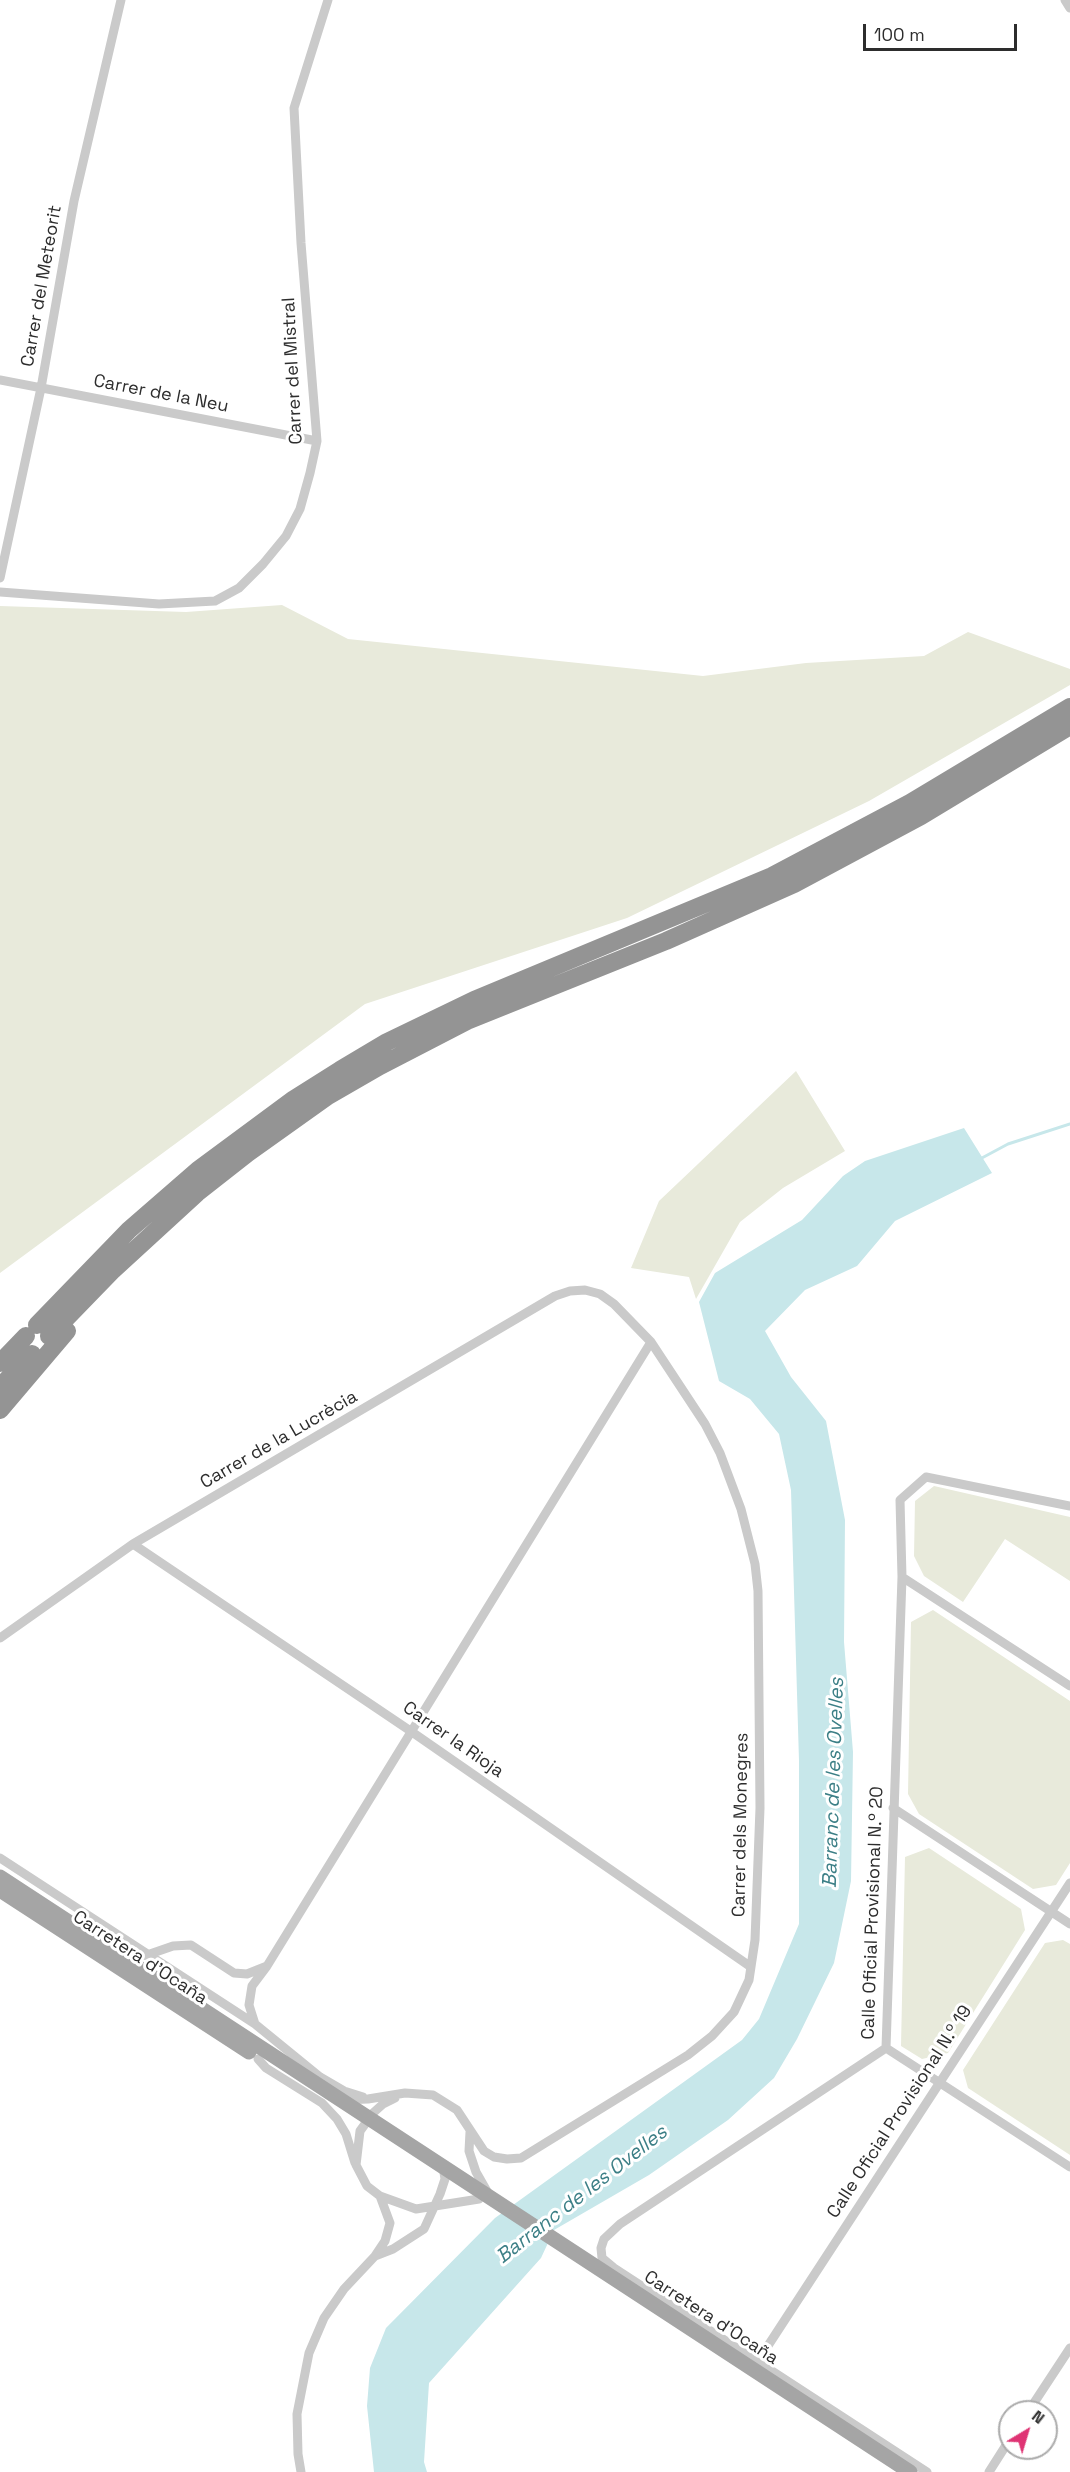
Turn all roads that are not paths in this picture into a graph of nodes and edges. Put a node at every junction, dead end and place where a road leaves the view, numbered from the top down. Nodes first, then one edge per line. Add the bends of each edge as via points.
1 (121, 0) edge
2 (328, 0) edge
3 (1065, 0) edge
4 (1070, 8) edge
5 (0, 380) edge
6 (41, 388) junction
7 (317, 441) junction
8 (0, 578) edge
9 (0, 592) edge
10 (1070, 707) edge
11 (1070, 726) edge
12 (248, 1153) junction
13 (585, 1290) joint
14 (39, 1334) junction
15 (651, 1342) junction
16 (0, 1363) edge
17 (0, 1387) edge
18 (0, 1410) edge
19 (1070, 1506) edge
20 (133, 1544) junction
21 (902, 1577) junction
22 (0, 1638) edge
23 (1070, 1686) edge
24 (412, 1731) junction
25 (893, 1808) junction
26 (2, 1861) edge
27 (0, 1877) edge
28 (32, 1879) junction
29 (1070, 1883) edge
30 (0, 1890) edge
31 (1051, 1912) junction
32 (1070, 1924) edge
33 (80, 1929) junction
34 (147, 1955) junction
35 (124, 1958) junction
36 (267, 1966) junction
37 (751, 1967) junction
38 (255, 2024) junction
39 (886, 2048) junction
40 (258, 2059) junction
41 (940, 2082) junction
42 (322, 2083) junction
43 (405, 2093) junction
44 (368, 2099) junction
45 (340, 2100) junction
46 (366, 2121) junction
47 (470, 2132) junction
48 (356, 2165) junction
49 (1070, 2167) edge
50 (444, 2172) junction
51 (380, 2196) junction
52 (485, 2200) junction
53 (435, 2207) junction
54 (556, 2245) junction
55 (601, 2248) joint
56 (375, 2256) junction
57 (1070, 2348) edge
58 (758, 2361) junction
59 (1036, 2400) edge
60 (998, 2457) edge
61 (301, 2472) edge
62 (898, 2472) edge
63 (909, 2472) edge
64 (927, 2472) edge
65 (988, 2472) edge

1 - 6 street, Carrer del Meteorit via 74,201
2 - 7 street, Carrer del Mistral via 294,108
3 - 4 street
5 - 6 street, Carrer de la Neu
6 - 7 street, Carrer de la Neu
6 - 8 street, Carrer del Meteorit
7 - 9 street, Carrer del Mistral via 300,509 286,536 239,588 215,601 159,604
10 - 14 highway via 910,803 772,876 474,1000 387,1042 340,1070 198,1170 129,1230
11 - 12 highway via 921,816 794,884 423,1043 328,1096
12 - 14 highway via 154,1230
12 - 18 highway via 119,1276
13 - 15 street, Carrer dels Monegres via 614,1304
13 - 20 street, Carrer de la Lucrècia via 555,1296
14 - 16 highway
14 - 17 highway
15 - 24 street
15 - 37 street, Carrer dels Monegres via 720,1453 741,1509 755,1564 760,1808
19 - 21 street, Calle Oficial Provisional N.º 20 via 927,1478 900,1500
20 - 22 street, Carrer de la Lucrècia
20 - 24 street, Carrer la Rioja
21 - 23 street
21 - 25 street, Calle Oficial Provisional N.º 20
24 - 36 street
24 - 37 street, Carrer la Rioja
25 - 31 street
25 - 39 street, Calle Oficial Provisional N.º 20
26 - 28 street, Carretera d'Ocaña
27 - 33 main road, Carretera d'Ocaña
28 - 33 street, Carretera d'Ocaña
28 - 34 street, Carretera d'Ocaña
29 - 31 street, Calle Oficial Provisional N.º 19
30 - 40 main road, Carretera d'Ocaña
31 - 32 street
31 - 41 street, Calle Oficial Provisional N.º 19
33 - 35 main road, Carretera d'Ocaña
34 - 35 street, Carretera d'Ocaña
34 - 36 street, Carretera d'Ocaña via 173,1946 191,1945 234,1973 247,1974
34 - 38 street, Carretera d'Ocaña
35 - 42 main road, Carretera d'Ocaña
36 - 38 street via 252,1986 249,2005
37 - 47 street, Carrer dels Monegres via 734,2012 712,2036 688,2055 533,2151 521,2157 494,2157 484,2151
38 - 42 street, Carretera d'Ocaña
39 - 41 street
39 - 55 street, Calle Oficial Provisional N.º 20 via 620,2224 604,2239
40 - 46 main road, Carretera d'Ocaña
40 - 48 street, Carretera d'Ocaña via 322,2103 337,2119
41 - 49 street
41 - 58 street, Calle Oficial Provisional N.º 19
42 - 44 street, Carretera d'Ocaña
42 - 45 main road, Carretera d'Ocaña
43 - 44 street, Carretera d'Ocaña
43 - 46 street via 383,2104
43 - 47 street, Carrer dels Monegres via 445,2100
44 - 45 street
45 - 46 main road, Carretera d'Ocaña
46 - 48 street via 358,2140
46 - 50 main road, Carretera d'Ocaña
47 - 52 street, Carretera d'Ocaña via 469,2151
48 - 51 street, Carretera d'Ocaña via 368,2186
50 - 52 main road, Carretera d'Ocaña
50 - 53 street
51 - 53 street, Carretera d'Ocaña via 416,2209
51 - 56 street via 390,2223
52 - 53 street, Carretera d'Ocaña
52 - 54 main road, Carretera d'Ocaña
53 - 56 street via 424,2229
54 - 62 main road, Carretera d'Ocaña
54 - 63 main road, Carretera d'Ocaña
55 - 58 street, Carretera d'Ocaña via 602,2258 614,2268
56 - 61 street via 324,2318 309,2353 297,2414
57 - 59 street
58 - 64 street, Carretera d'Ocaña
60 - 65 street

